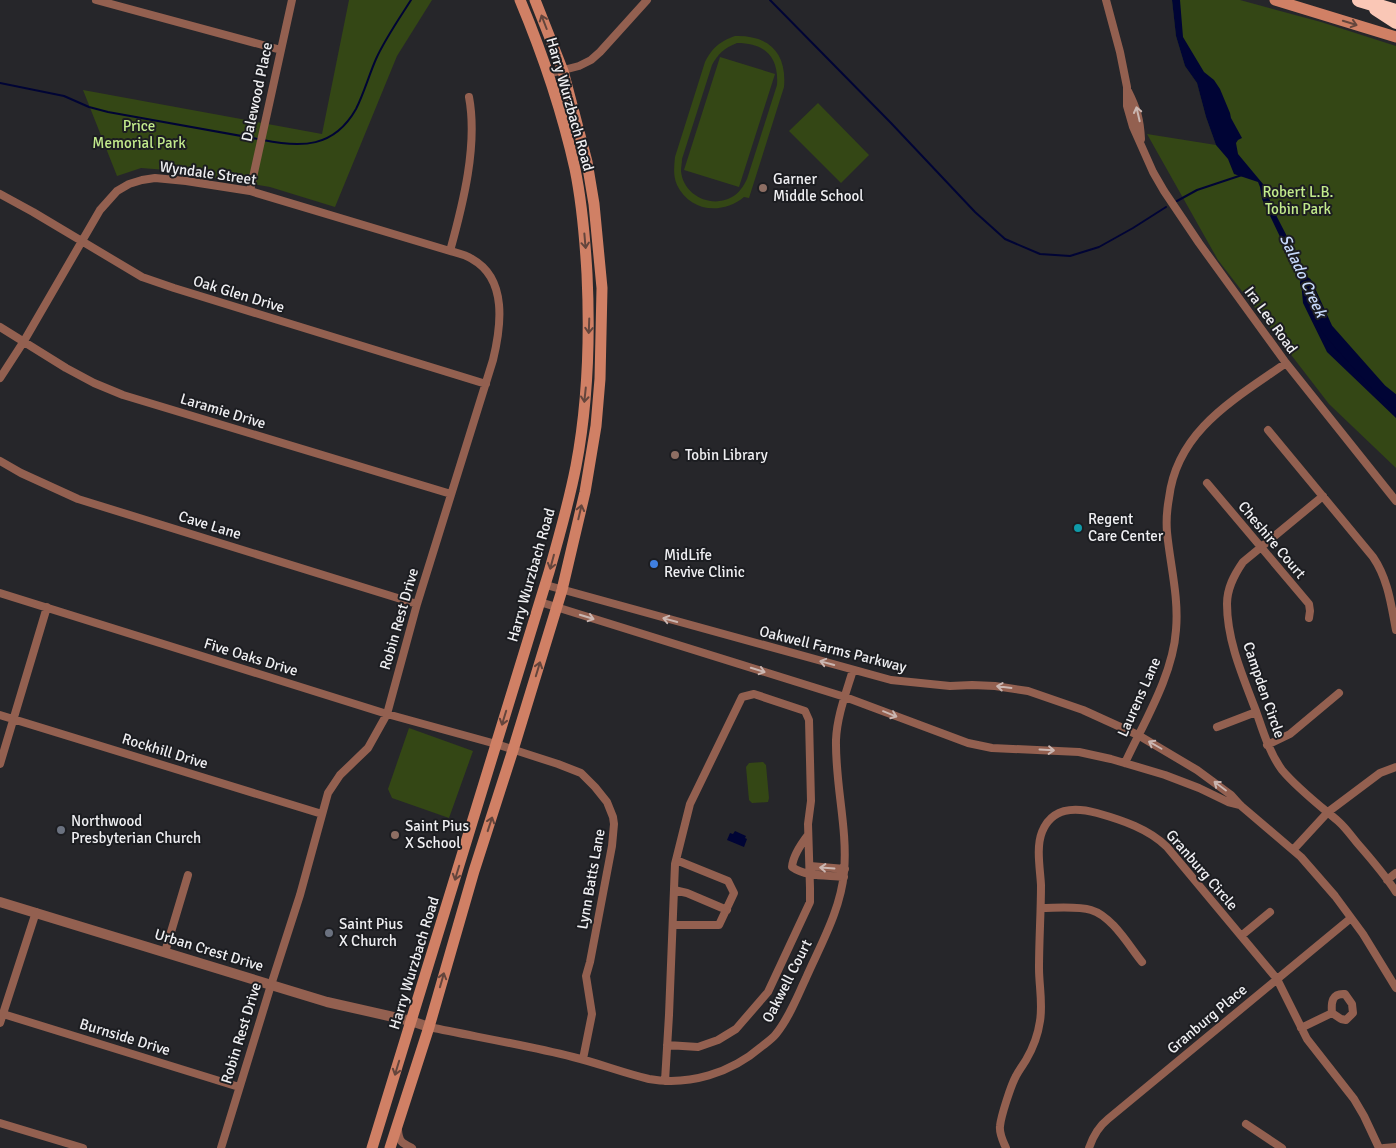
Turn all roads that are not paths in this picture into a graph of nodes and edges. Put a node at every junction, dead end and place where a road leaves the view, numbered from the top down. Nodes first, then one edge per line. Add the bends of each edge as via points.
1 (96, 0) edge
2 (292, 0) edge
3 (520, 0) edge
4 (535, 0) edge
5 (647, 0) edge
6 (1106, 0) edge
7 (1275, 0) edge
8 (1362, 1) edge
9 (1396, 11) edge
10 (1396, 22) edge
11 (1396, 37) edge
12 (280, 50) junction
13 (562, 71) junction
14 (548, 74) junction
15 (469, 97) dead end
16 (250, 191) junction
17 (0, 194) edge
18 (594, 204) junction
19 (581, 206) junction
20 (81, 240) junction
21 (450, 251) junction
22 (0, 327) edge
23 (24, 341) junction
24 (588, 353) junction
25 (600, 353) junction
26 (1286, 363) junction
27 (0, 378) edge
28 (486, 384) junction
29 (1268, 430) dead end
30 (0, 461) edge
31 (576, 464) junction
32 (589, 465) junction
33 (1207, 483) dead end
34 (571, 490) junction
35 (585, 492) junction
36 (451, 494) junction
37 (1323, 496) junction
38 (1396, 501) edge
39 (1260, 547) junction
40 (546, 585) junction
41 (562, 590) junction
42 (0, 593) edge
43 (540, 602) junction
44 (417, 604) junction
45 (47, 607) junction
46 (557, 608) junction
47 (1309, 618) dead end
48 (1396, 630) edge
49 (853, 670) junction
50 (1339, 693) dead end
51 (845, 697) junction
52 (1256, 712) junction
53 (387, 714) junction
54 (0, 715) edge
55 (14, 719) junction
56 (1217, 727) dead end
57 (1138, 735) junction
58 (496, 744) junction
59 (1267, 745) junction
60 (514, 750) junction
61 (1125, 763) junction
62 (0, 764) edge
63 (1396, 767) edge
64 (1197, 770) junction
65 (1189, 784) junction
66 (1240, 805) junction
67 (1328, 812) junction
68 (322, 814) junction
69 (808, 835) junction
70 (1294, 850) junction
71 (676, 860) junction
72 (810, 870) junction
73 (844, 873) junction
74 (1396, 873) edge
75 (188, 875) dead end
76 (1388, 880) junction
77 (674, 890) junction
78 (1396, 892) edge
79 (0, 902) edge
80 (1041, 908) junction
81 (727, 910) junction
82 (36, 912) junction
83 (1270, 912) dead end
84 (1351, 918) junction
85 (672, 925) junction
86 (1241, 936) junction
87 (165, 952) junction
88 (1142, 962) dead end
89 (1277, 979) junction
90 (270, 985) junction
91 (1396, 988) edge
92 (1332, 1013) dead end
93 (3, 1014) junction
94 (412, 1021) junction
95 (0, 1023) edge
96 (429, 1027) junction
97 (1301, 1028) junction
98 (667, 1045) junction
99 (583, 1059) junction
100 (665, 1081) junction
101 (240, 1086) junction
102 (0, 1122) edge
103 (398, 1123) junction
104 (1246, 1124) dead end
105 (1396, 1147) edge
106 (83, 1148) edge
107 (221, 1148) edge
108 (372, 1148) edge
109 (390, 1148) edge
110 (412, 1148) edge
111 (1006, 1148) edge
112 (1089, 1148) edge
113 (1282, 1148) edge
114 (1379, 1148) edge
115 (1384, 1148) edge

1 - 12 street
2 - 12 street, Dalewood Place
3 - 14 main road, Harry Wurzbach Road
13 -> 4 main road, Harry Wurzbach Road
5 - 13 street via 600,52 590,60
6 - 26 street, Ira Lee Road via 1120,52 1127,106 1148,163 1222,276
7 -> 11 main road
8 - 9 highway
8 - 10 highway
12 - 16 street, Dalewood Place
13 - 14 street
13 - 18 main road, Harry Wurzbach Road via 587,162
14 - 19 main road, Harry Wurzbach Road via 568,140
15 - 21 street via 471,149 468,175
16 - 20 street, Wyndale Street via 178,180 142,180 117,191
16 - 21 street, Wyndale Street
17 - 20 street, Oak Glen Drive
18 - 19 street
18 - 25 main road, Harry Wurzbach Road via 602,288
19 -> 24 main road, Harry Wurzbach Road via 590,320
20 - 23 street, Wyndale Street
20 - 28 street, Oak Glen Drive via 142,277
21 - 28 street, Robin Rest Drive via 479,264 491,277 497,293 500,310 497,344
22 - 23 street, Laramie Drive
23 - 27 street, Wyndale Street
23 - 36 street, Laramie Drive via 66,368 124,395
24 - 25 street
24 -> 31 main road, Harry Wurzbach Road
25 - 32 main road, Harry Wurzbach Road via 598,402
26 - 38 street, Ira Lee Road
26 - 57 street, Laurens Lane via 1205,424 1186,448 1175,470 1170,488 1167,530 1176,598 1176,631 1166,675
28 - 36 street, Robin Rest Drive
29 - 37 street
30 - 44 street, Cave Lane via 78,499
31 - 32 street
31 - 34 main road, Harry Wurzbach Road
32 - 35 main road, Harry Wurzbach Road
33 - 39 street, Cheshire Court
34 - 35 street
34 -> 40 main road, Harry Wurzbach Road
41 -> 35 main road, Harry Wurzbach Road
36 - 44 street, Robin Rest Drive
37 - 39 street, Campden Circle
37 - 48 street via 1381,568
39 - 47 street, Cheshire Court via 1308,604
39 - 52 street, Campden Circle via 1235,573 1227,603 1242,678
40 - 41 street, Oakwell Farms Parkway
40 - 43 main road, Harry Wurzbach Road
41 - 46 main road, Harry Wurzbach Road
49 -> 41 street, Oakwell Farms Parkway
42 - 45 street, Five Oaks Drive
43 - 46 street, Oakwell Farms Parkway
43 -> 58 main road, Harry Wurzbach Road
44 - 53 street, Robin Rest Drive
45 - 53 street, Five Oaks Drive
45 - 55 street
46 -> 51 street, Oakwell Farms Parkway
60 -> 46 main road, Harry Wurzbach Road
49 - 51 street, Oakwell Court
57 -> 49 street, Oakwell Farms Parkway via 1083,710 1028,691 996,686 916,684
50 - 59 street via 1290,734
51 -> 61 street, Oakwell Farms Parkway via 968,743 992,748 1079,752
51 - 73 street, Oakwell Court via 836,740
52 - 56 street
52 - 59 street, Campden Circle
53 - 58 street, Five Oaks Drive
53 - 68 street, Robin Rest Drive via 368,748 334,783
54 - 55 street, Rockhill Drive
55 - 62 street
55 - 68 street, Rockhill Drive
57 - 61 street, Laurens Lane
64 -> 57 street, Oakwell Farms Parkway
58 - 60 street, Lynn Batts Lane
58 -> 94 main road, Harry Wurzbach Road
59 - 67 street, Campden Circle via 1288,776
96 -> 60 main road, Harry Wurzbach Road
60 - 99 street, Lynn Batts Lane via 581,773 607,802 613,817 612,846 586,976 592,1014
61 - 65 street, Oakwell Farms Parkway
63 - 67 street via 1380,773
64 - 65 street
66 -> 64 street, Oakwell Farms Parkway
65 - 66 street, Oakwell Farms Parkway
66 - 70 street, Oakwell Farms Parkway
67 - 70 street
67 - 76 street, Campden Circle
68 - 90 street, Robin Rest Drive via 300,895
69 - 71 street via 811,801 809,720 805,711 754,694 742,697 690,804
69 - 72 street
69 - 72 street via 800,845 792,867 797,871
70 - 84 street, Oakwell Farms Parkway
71 - 77 street
71 - 81 street via 728,882 734,893
72 - 73 street
72 - 98 street via 810,902 768,992 736,1029 718,1040 698,1047
73 - 100 street, Oakwell Court via 831,922 796,999 775,1035 743,1061 725,1070
74 - 76 street
75 - 87 street
76 - 78 street, Campden Circle
77 - 81 street
77 - 85 street
79 - 82 street, Urban Crest Drive
80 - 86 street, Granburg Circle via 1042,833 1055,815 1069,809 1081,809 1112,817 1159,839
80 - 88 street via 1083,909 1101,914
80 - 111 street, Granburg Circle via 1041,1019 1032,1050 1012,1085 1000,1126
81 - 85 street via 720,926
82 - 87 street, Urban Crest Drive
82 - 93 street
83 - 86 street
84 - 89 street, Granburg Place
84 - 91 street, Oakwell Farms Parkway
85 - 98 street
86 - 89 street, Granburg Circle
87 - 90 street, Urban Crest Drive
89 - 97 street, Granburg Circle
89 - 112 street, Granburg Place via 1100,1126
90 - 94 street, Urban Crest Drive
90 - 101 street, Robin Rest Drive
92 - 97 street
93 - 95 street
93 - 101 street, Burnside Drive
94 - 96 street, Urban Crest Drive
94 -> 108 main road, Harry Wurzbach Road
96 - 99 street, Oakwell Court
96 - 103 main road, Harry Wurzbach Road
97 - 114 street, Granburg Circle via 1354,1099
98 - 100 street
99 - 100 street, Oakwell Court
101 - 107 street, Robin Rest Drive
102 - 106 street
103 - 109 main road, Harry Wurzbach Road
103 - 110 street via 399,1138
104 - 113 street
105 - 115 street

